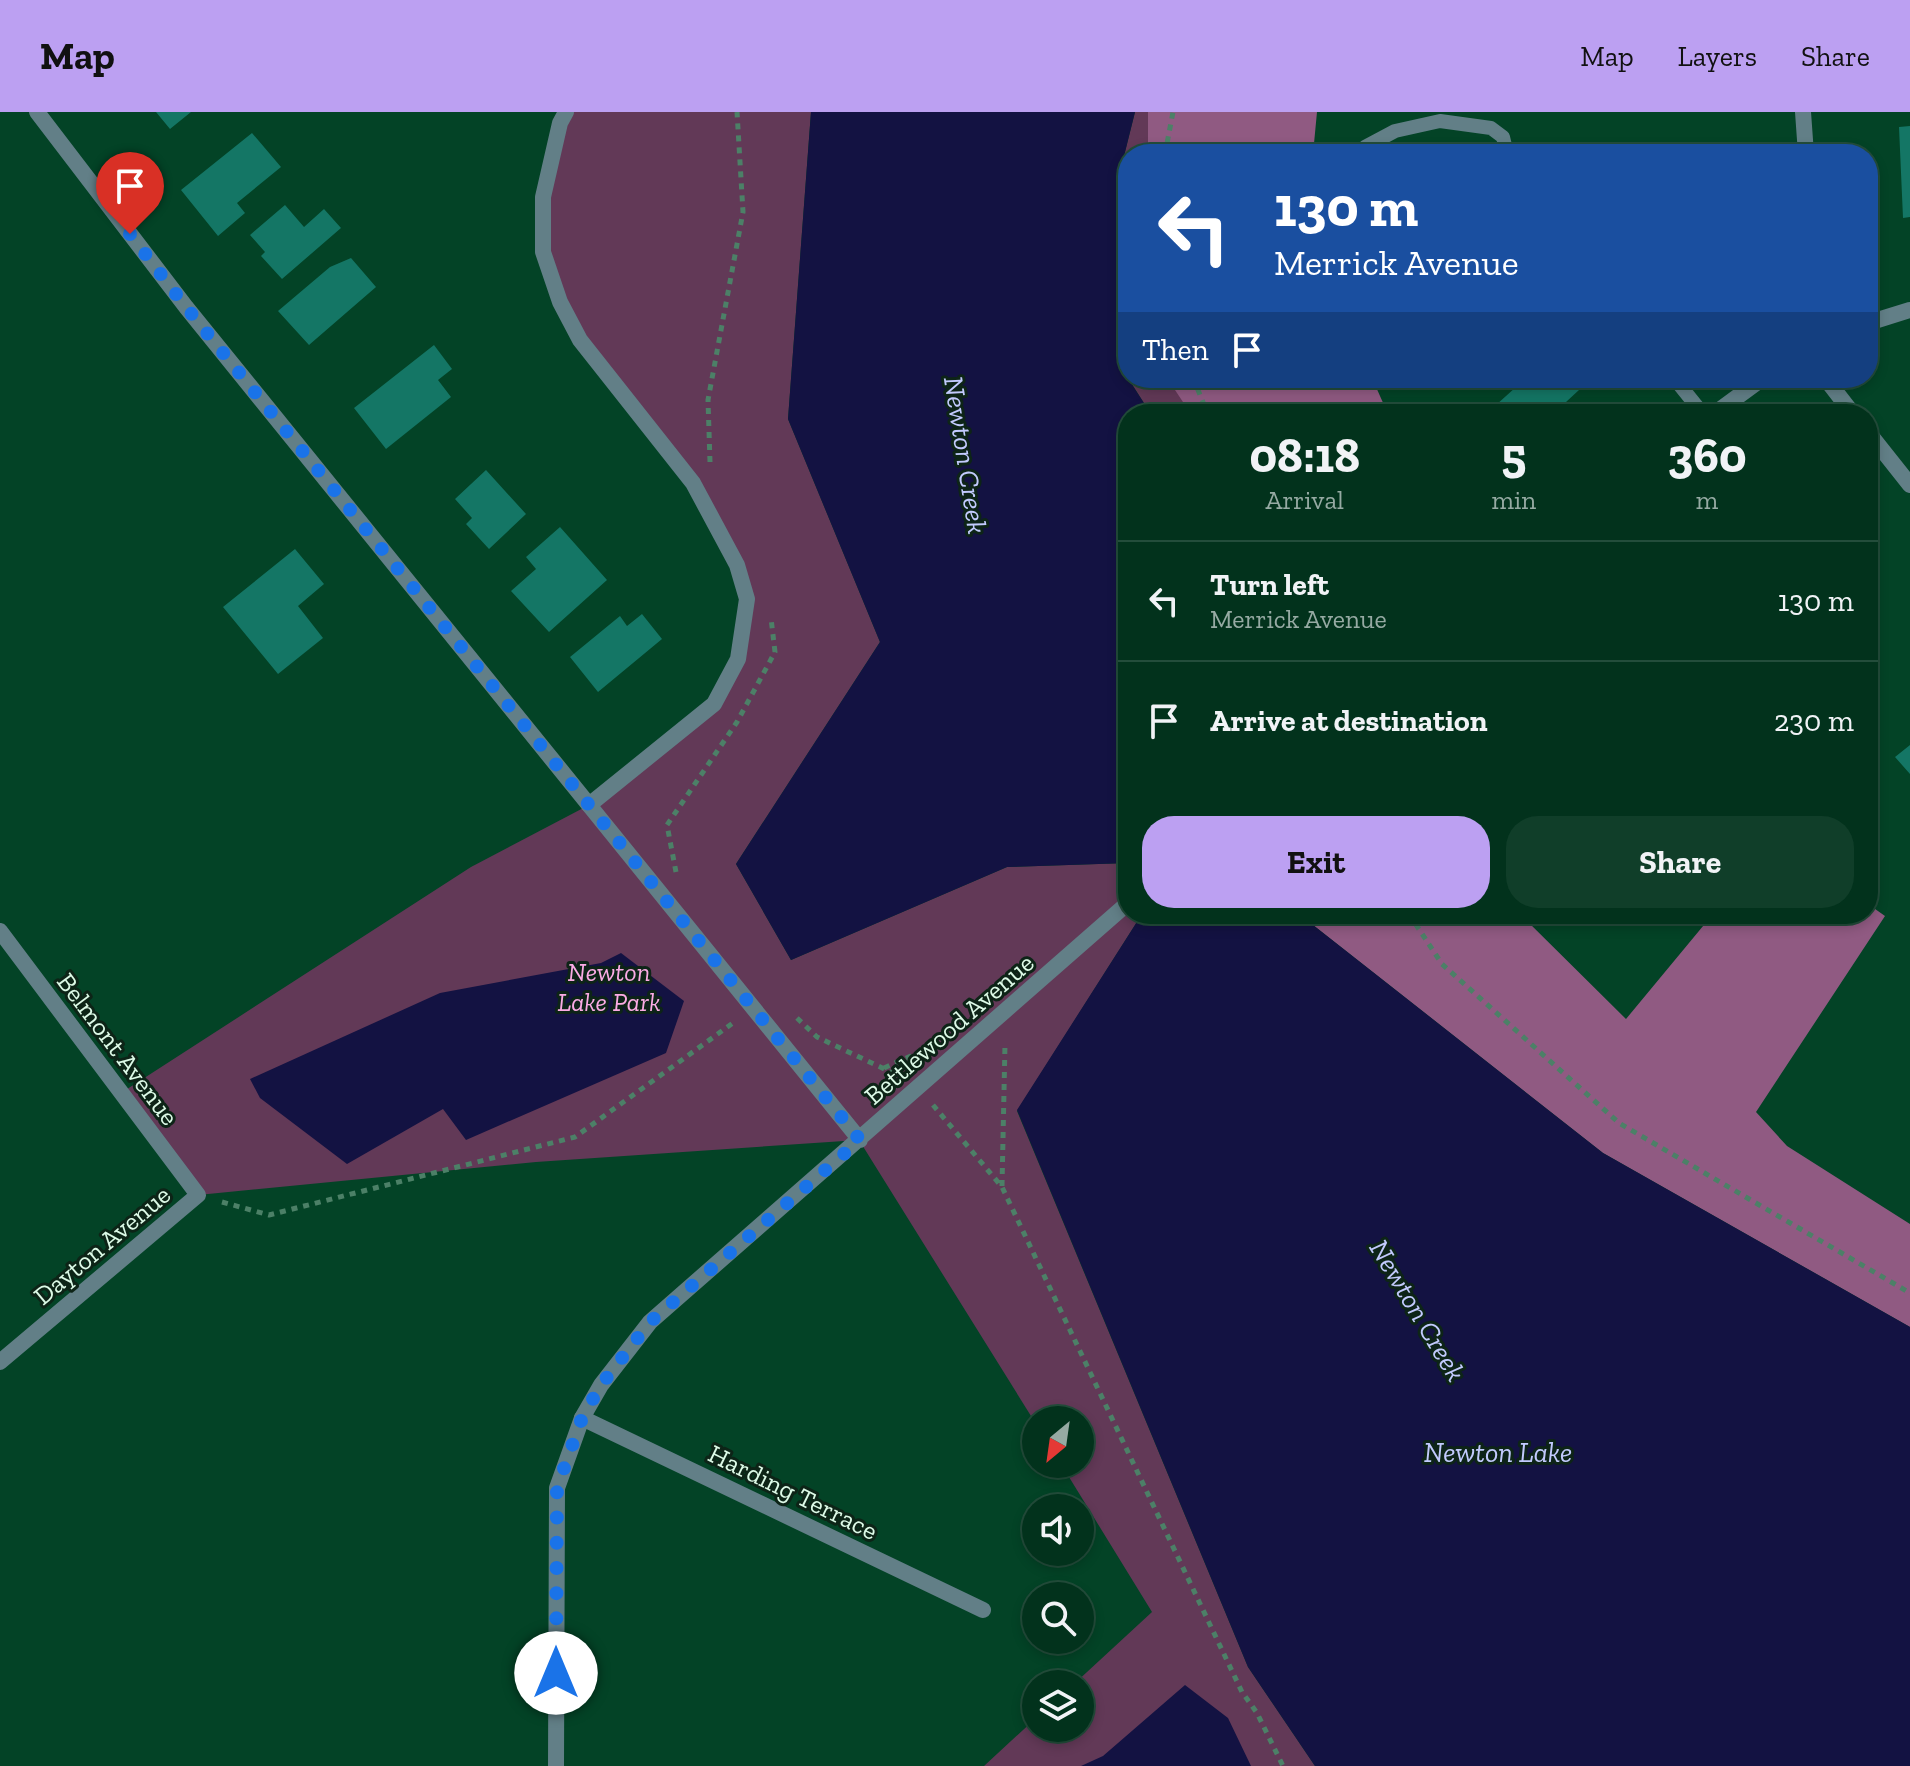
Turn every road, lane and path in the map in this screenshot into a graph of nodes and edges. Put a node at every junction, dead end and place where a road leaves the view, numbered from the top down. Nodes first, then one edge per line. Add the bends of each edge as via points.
1 (37, 112) edge
2 (566, 112) edge
3 (737, 112) edge
4 (1173, 112) edge
5 (1803, 112) edge
6 (1167, 144) edge
7 (1371, 144) edge
8 (1505, 144) edge
9 (1805, 144) edge
10 (1910, 310) edge
11 (1878, 320) edge
12 (1682, 388) edge
13 (1749, 388) edge
14 (1833, 388) edge
15 (1695, 404) edge
16 (1728, 404) edge
17 (1845, 404) edge
18 (1878, 445) edge
19 (699, 449) dead end
20 (709, 460) junction
21 (716, 474) dead end
22 (1910, 485) edge
23 (770, 611) dead end
24 (589, 805) junction
25 (676, 873) dead end
26 (1118, 912) edge
27 (1416, 924) edge
28 (0, 931) edge
29 (791, 1012) dead end
30 (1005, 1012) junction
31 (733, 1023) dead end
32 (925, 1049) dead end
33 (884, 1068) junction
34 (918, 1088) junction
35 (860, 1140) junction
36 (1002, 1187) junction
37 (198, 1195) junction
38 (1910, 1293) edge
39 (0, 1362) edge
40 (582, 1418) junction
41 (983, 1610) dead end
42 (556, 1766) edge
43 (1283, 1766) edge

1 - 24 street via 186,307
2 - 24 street via 543,197 543,252 560,302 580,340 693,483 737,565 747,599 738,659 714,704
3 - 20 path via 743,212 708,400
4 - 6 path
5 - 9 street
7 - 8 lane via 1395,131 1440,121 1491,128
10 - 11 street
12 - 15 lane
13 - 16 street
14 - 17 street
18 - 22 street
19 - 20 path
20 - 21 path
23 - 25 path via 775,652 737,722 667,825
24 - 35 street
26 - 30 street, Bettlewood Avenue
27 - 38 path via 1442,964 1619,1123
28 - 37 street, Belmont Avenue
29 - 33 path via 817,1037
30 - 34 street, Bettlewood Avenue
30 - 36 path
31 - 37 path via 575,1137 269,1215
32 - 33 path
33 - 34 path
34 - 35 street, Bettlewood Avenue
34 - 36 path
35 - 40 street, Bettlewood Avenue via 650,1322
36 - 43 path via 1242,1692
37 - 39 street, Dayton Avenue
40 - 41 street, Harding Terrace
40 - 42 street, Bettlewood Avenue via 557,1488

